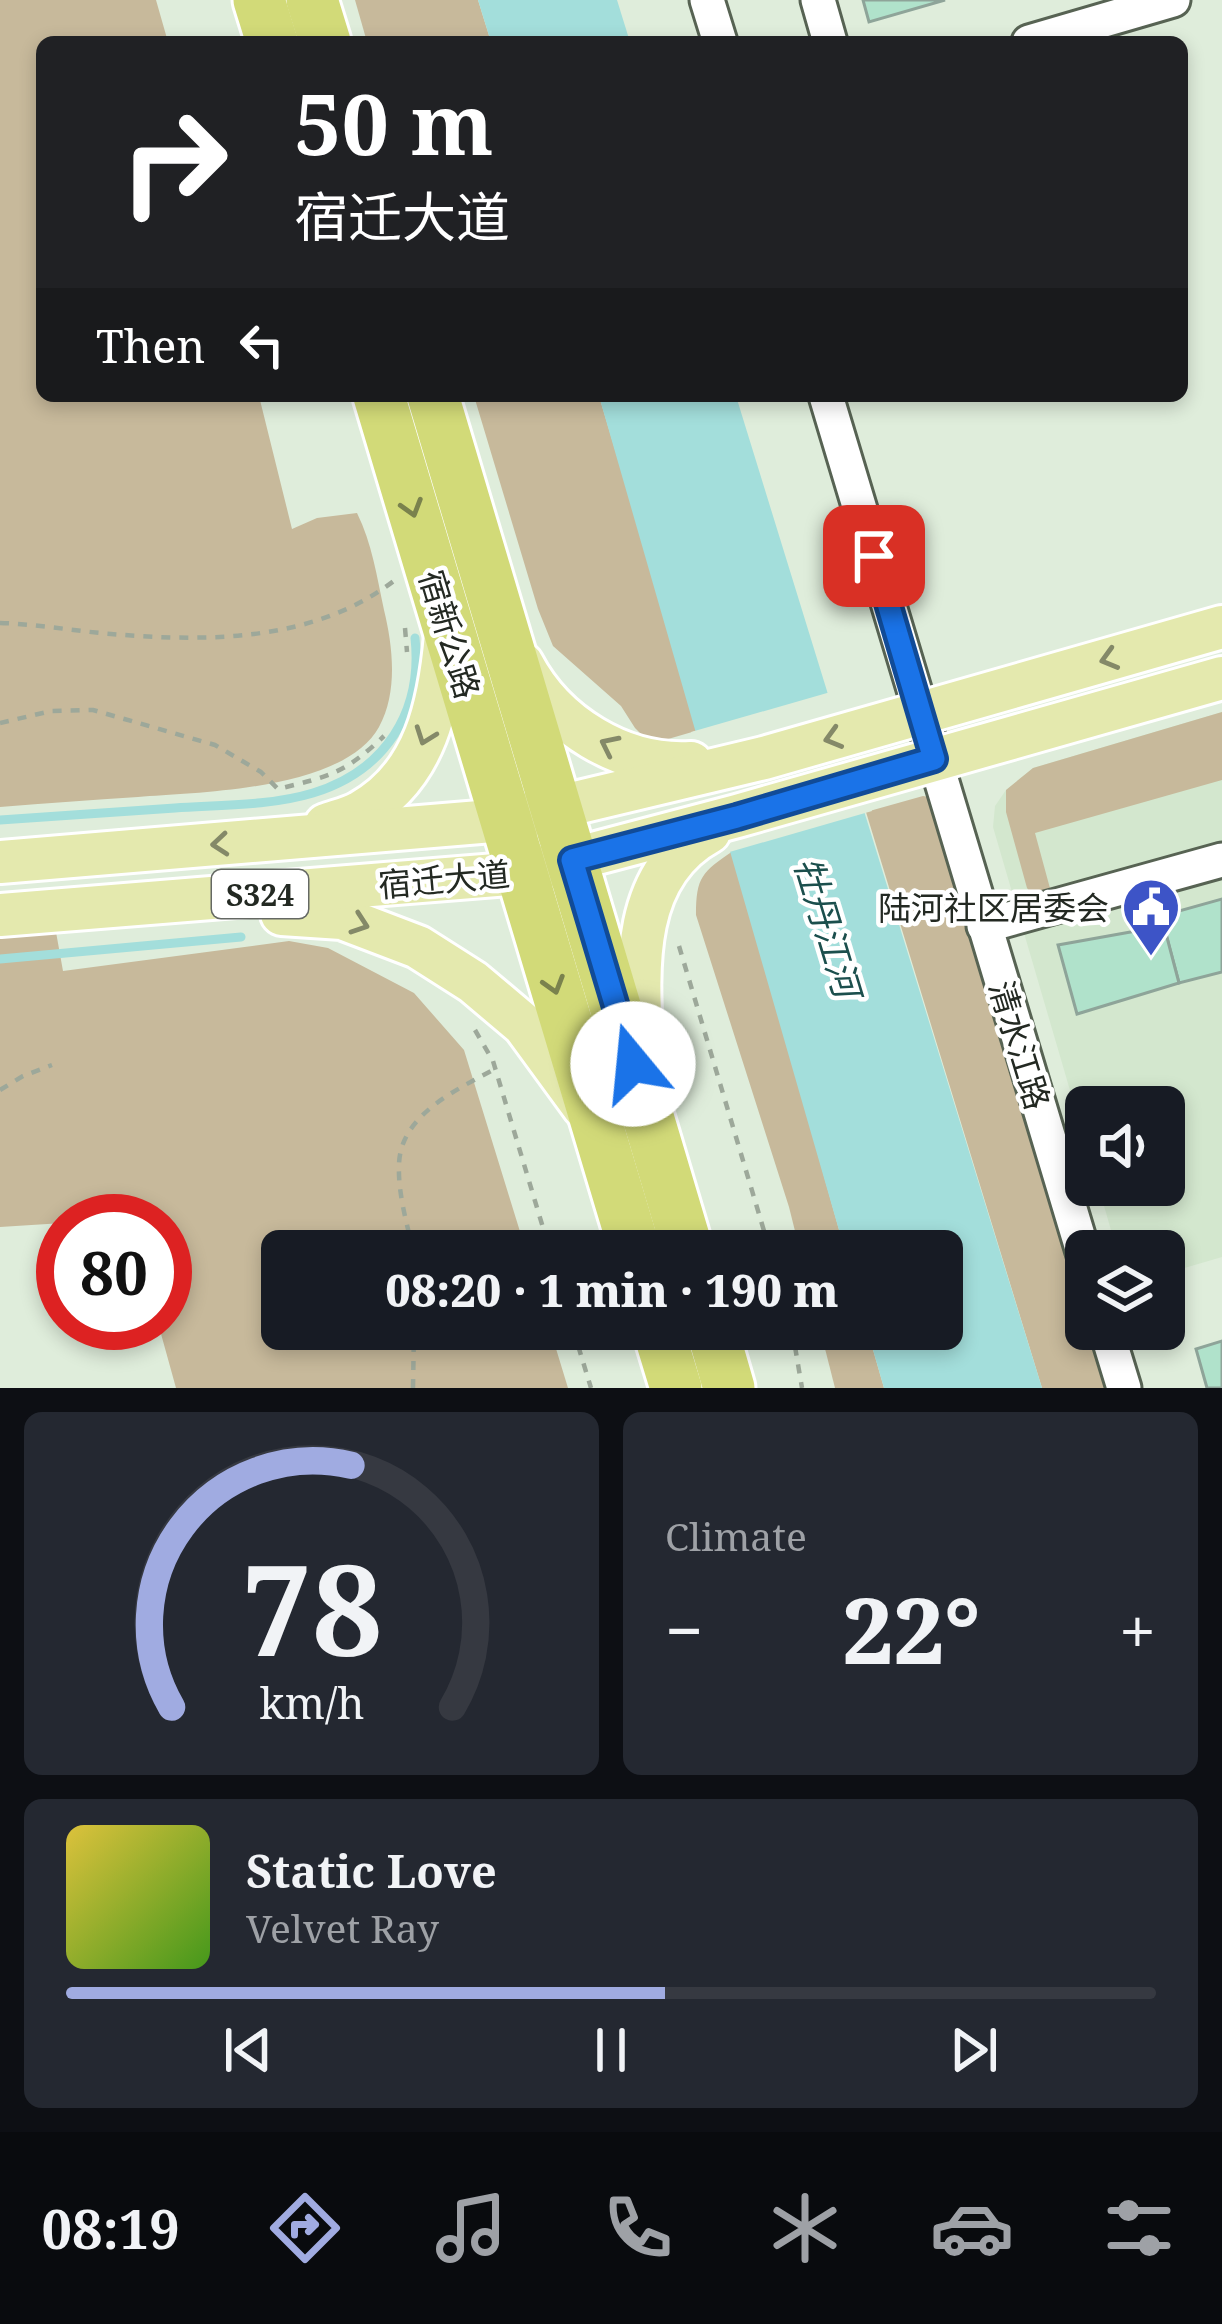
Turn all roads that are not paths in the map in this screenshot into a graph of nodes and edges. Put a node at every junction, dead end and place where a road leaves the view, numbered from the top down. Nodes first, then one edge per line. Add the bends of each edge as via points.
1 (259, 0) edge
2 (312, 0) edge
3 (707, 0) edge
4 (818, 0) edge
5 (1173, 0) edge
6 (270, 36) edge
7 (323, 36) edge
8 (718, 36) edge
9 (828, 36) edge
10 (1050, 36) edge
11 (380, 402) edge
12 (435, 402) edge
13 (828, 402) edge
14 (425, 619) junction
15 (500, 620) junction
16 (1222, 627) edge
17 (1222, 678) edge
18 (912, 715) junction
19 (764, 758) junction
20 (924, 762) junction
21 (556, 807) junction
22 (737, 817) junction
23 (504, 820) junction
24 (289, 838) junction
25 (572, 860) junction
26 (1222, 860) edge
27 (0, 862) edge
28 (521, 873) junction
29 (119, 905) junction
30 (0, 915) edge
31 (984, 926) junction
32 (645, 1105) junction
33 (597, 1126) junction
34 (629, 1230) edge
35 (682, 1230) edge
36 (1076, 1230) edge
37 (664, 1350) edge
38 (718, 1350) edge
39 (1112, 1350) edge
40 (676, 1388) edge
41 (729, 1388) edge
42 (1124, 1388) edge

1 - 6 highway
2 - 7 highway
3 - 8 street
4 - 9 street
5 - 10 street
11 -> 14 highway, 宿新公路
12 - 15 highway, 宿新公路
13 - 18 street
14 - 23 highway, 宿新公路
14 -> 24 main road via 442,678 415,762 361,812
19 -> 15 main road via 667,764 619,752 550,705
15 - 21 highway, 宿新公路
16 -> 18 main road, 宿迁大道 / S324
17 - 20 main road, 宿迁大道 / S324
18 -> 19 main road, 宿迁大道 / S324
18 - 20 street, 清水江路
19 - 21 main road, 宿迁大道 / S324
20 - 22 main road, 宿迁大道 / S324
20 - 31 street, 清水江路
21 - 23 main road, 宿迁大道 / S324
21 - 25 highway, 宿新公路
22 - 25 main road, 宿迁大道 / S324
22 - 32 main road via 691,842 654,892 639,981
23 - 24 main road, 宿迁大道 / S324
23 - 28 highway, 宿新公路
24 -> 27 main road, 宿迁大道 / S324
25 - 28 main road, 宿迁大道 / S324
25 - 32 highway, 宿新公路
26 - 31 street
28 - 29 main road, 宿迁大道 / S324
28 -> 33 highway, 宿新公路
29 - 30 main road, 宿迁大道 / S324
29 -> 33 main road via 342,918 418,947 524,1025
31 - 36 street, 清水江路
32 - 35 highway, 宿新公路
33 - 34 highway, 宿新公路
37 - 40 highway
38 - 41 highway
39 - 42 street

